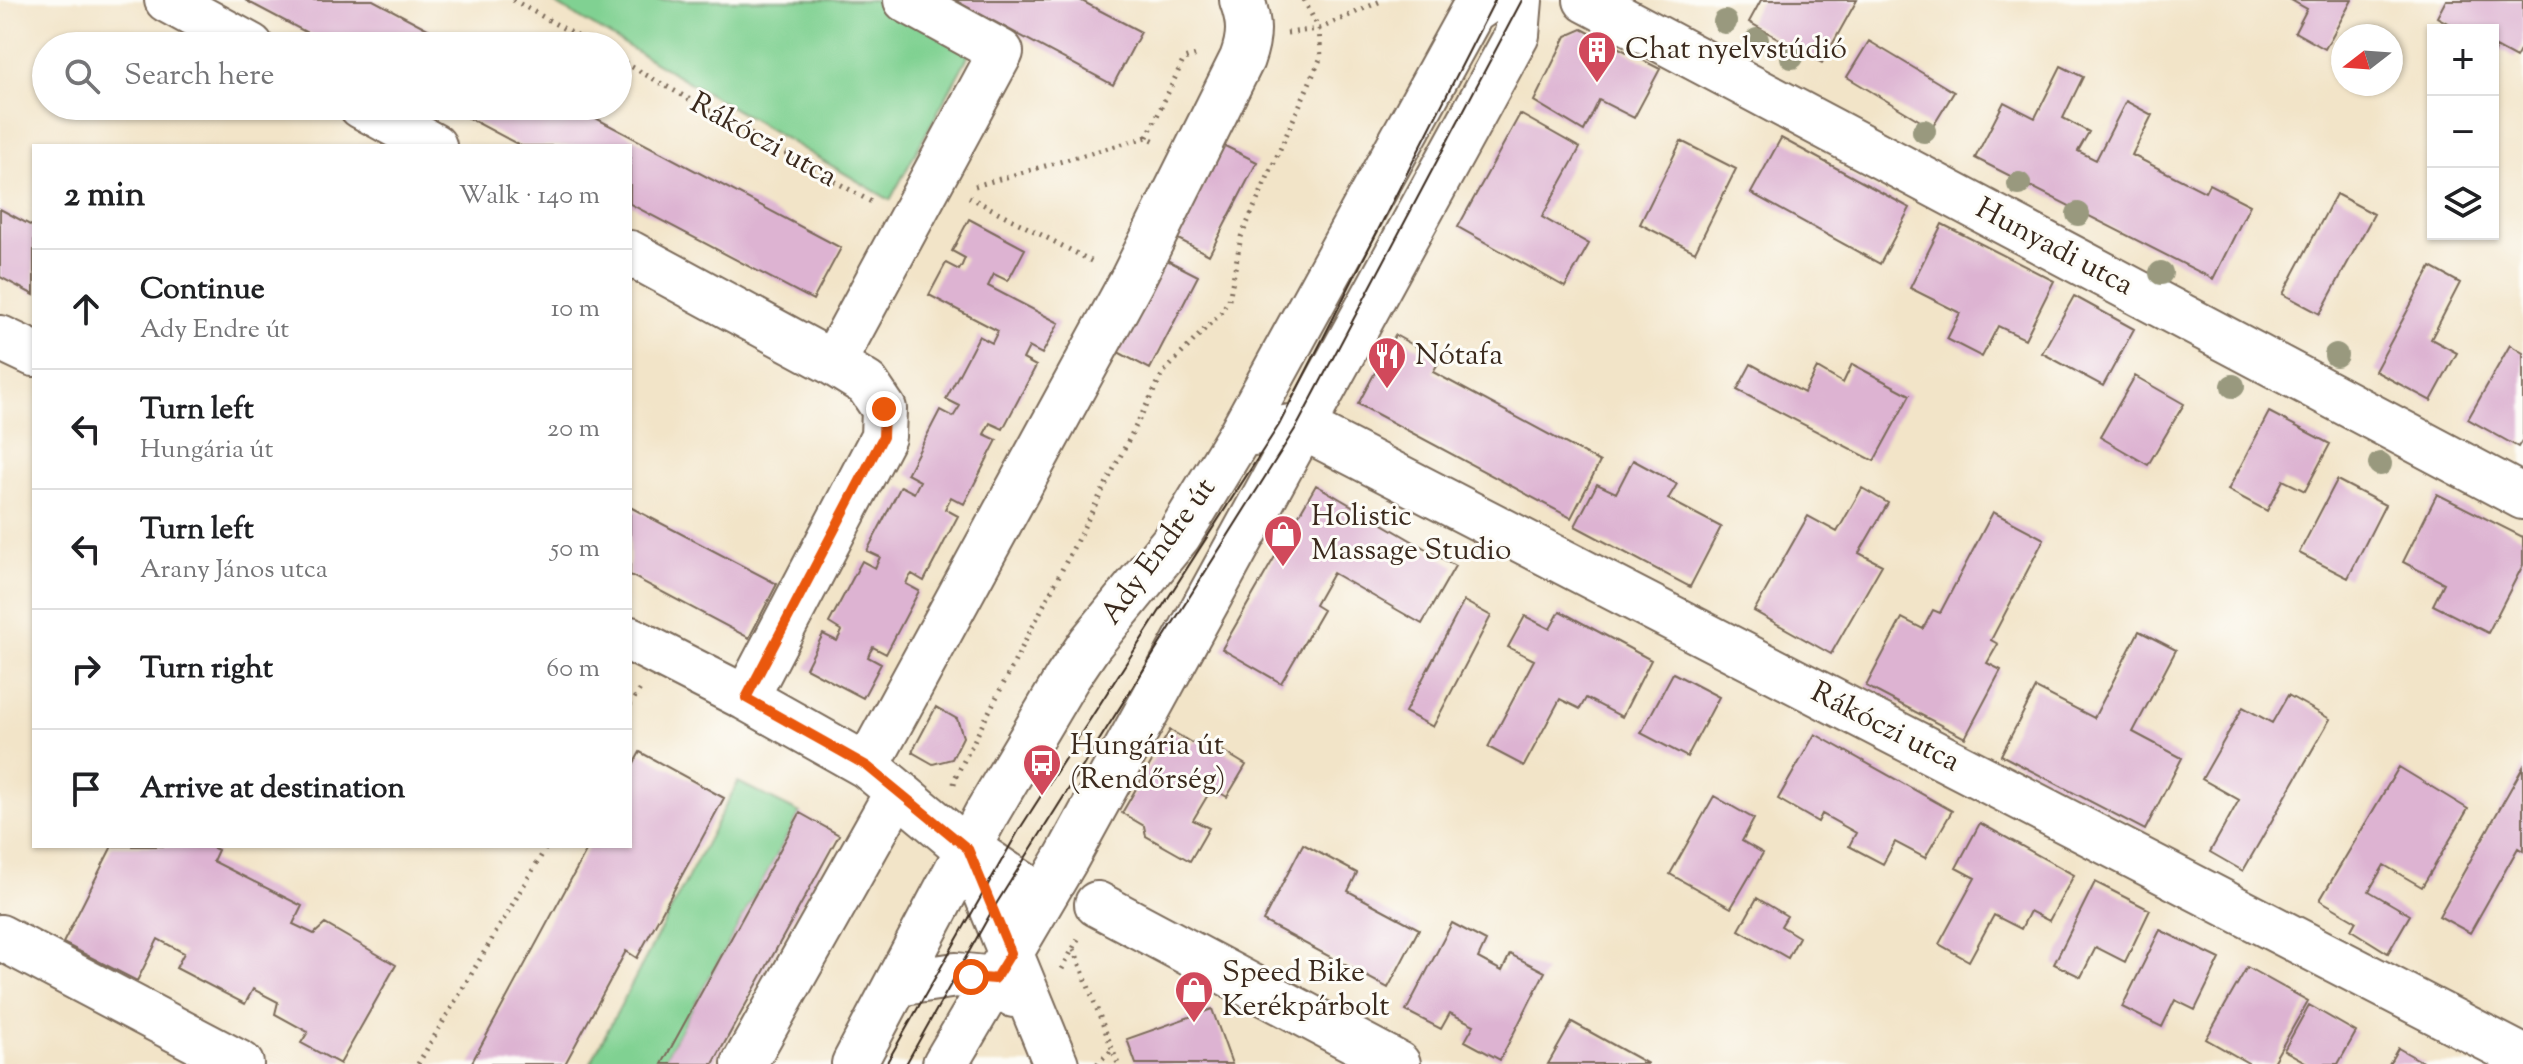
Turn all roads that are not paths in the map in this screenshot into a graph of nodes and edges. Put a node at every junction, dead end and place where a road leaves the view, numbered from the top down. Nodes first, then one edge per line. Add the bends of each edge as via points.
1 (167, 0) edge
2 (906, 0) edge
3 (1242, 0) edge
4 (1489, 0) edge
5 (1520, 0) edge
6 (1586, 0) edge
7 (225, 32) edge
8 (387, 120) edge
9 (430, 144) edge
10 (632, 254) edge
11 (0, 338) edge
12 (32, 353) edge
13 (833, 363) junction
14 (1302, 427) junction
15 (1240, 435) junction
16 (2523, 497) edge
17 (632, 640) edge
18 (746, 698) junction
19 (882, 779) junction
20 (968, 849) junction
21 (1043, 898) junction
22 (1110, 912) road end
23 (0, 937) edge
24 (1003, 966) junction
25 (897, 984) junction
26 (2517, 1052) edge
27 (241, 1064) edge
28 (744, 1064) edge
29 (854, 1064) edge
30 (945, 1064) edge
31 (1056, 1064) edge
32 (1398, 1064) edge

1 - 7 street
2 - 13 street via 1001,52 946,184 909,222
3 - 19 street via 1249,17 1242,59
4 - 15 street, Ady Endre út via 1472,12
5 - 14 street, Ady Endre út via 1517,35
6 - 16 street, Hunyadi utca
8 - 9 street
10 - 13 street
11 - 12 street
13 - 18 street via 867,384 884,409 883,437
14 - 15 street
14 - 21 street, Ady Endre út
14 - 26 street, Rákóczi utca
15 - 20 street, Ady Endre út via 1179,535 1067,678
17 - 18 street
18 - 19 street
19 - 20 street
19 - 28 street
20 - 21 street
20 - 24 street
20 - 25 street, Ady Endre út
21 - 24 street, Ady Endre út
22 - 32 street
23 - 27 street
24 - 25 street
24 - 30 street, Ady Endre út
24 - 31 street via 1047,997
25 - 29 street, Ady Endre út

